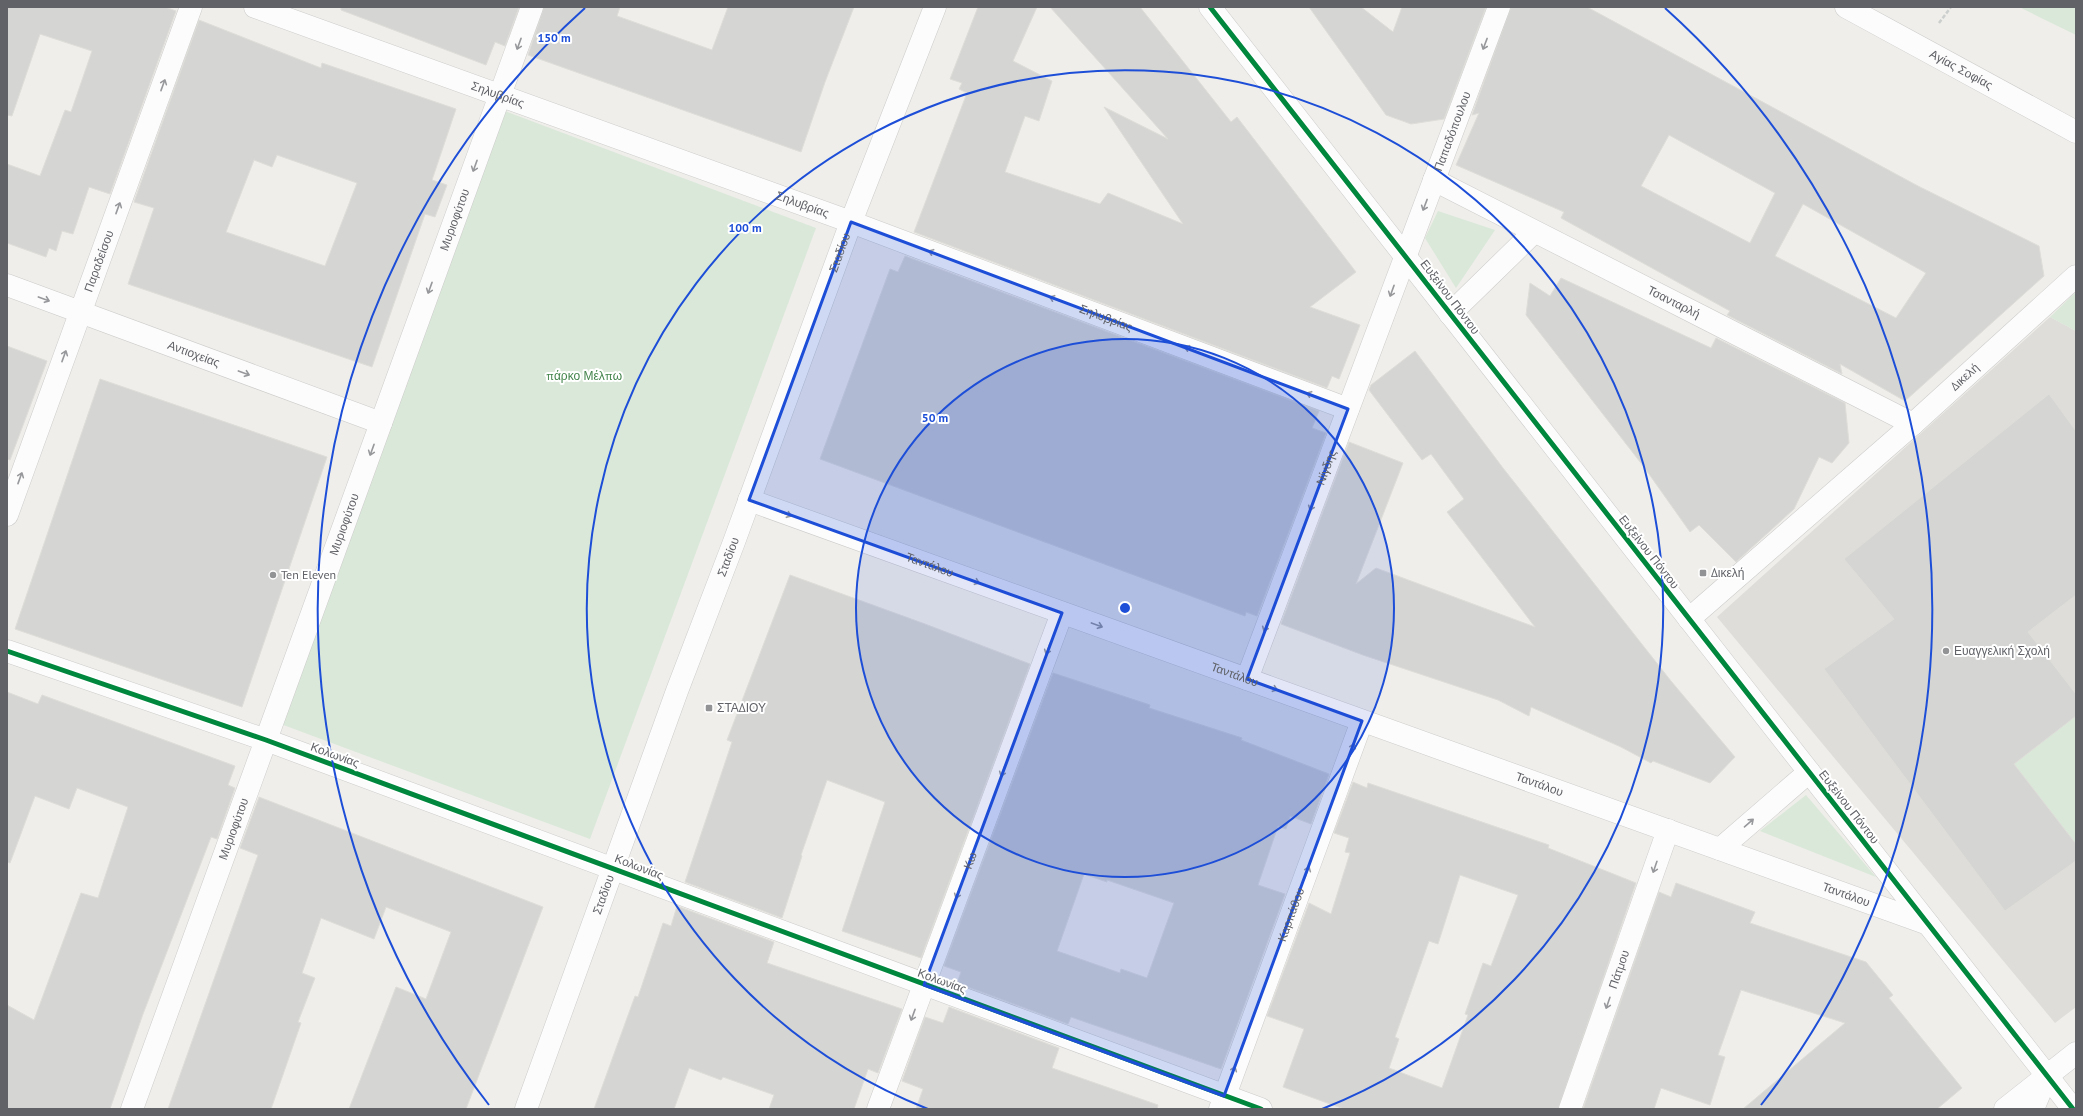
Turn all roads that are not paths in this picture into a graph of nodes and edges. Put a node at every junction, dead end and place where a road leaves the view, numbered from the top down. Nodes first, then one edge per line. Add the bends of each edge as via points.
1 (191, 7) edge
2 (255, 7) edge
3 (532, 7) edge
4 (935, 7) edge
5 (1210, 7) edge
6 (1499, 7) edge
7 (1846, 7) edge
8 (500, 95) junction
9 (2076, 132) edge
10 (1434, 180) junction
11 (851, 222) junction
12 (1534, 232) junction
13 (1406, 255) junction
14 (2076, 276) edge
15 (7, 285) edge
16 (80, 312) junction
17 (1450, 314) junction
18 (1348, 409) junction
19 (381, 423) junction
20 (1913, 424) junction
21 (749, 500) junction
22 (7, 515) edge
23 (1062, 613) junction
24 (1689, 619) junction
25 (7, 650) edge
26 (1247, 679) junction
27 (1362, 721) junction
28 (266, 740) junction
29 (1809, 772) junction
30 (1668, 830) junction
31 (1720, 849) junction
32 (613, 868) junction
33 (1928, 924) junction
34 (924, 985) junction
35 (2076, 1053) edge
36 (2048, 1076) junction
37 (1222, 1103) edge
38 (132, 1109) edge
39 (526, 1109) edge
40 (878, 1109) edge
41 (1261, 1109) edge
42 (1570, 1109) edge
43 (2005, 1109) edge
44 (2033, 1109) edge
45 (2073, 1109) edge

16 -> 1 street, Παραδείσου
2 - 8 street, Σηλυβρίας
3 -> 8 street, Μυριοφύτου
4 - 11 street, Σταδίου
5 - 13 street, Ευξείνου Πόντου
6 -> 10 street, Παπαδόπουλου
7 - 9 street, Αγίας Σοφίας
8 - 11 street, Σηλυβρίας
8 -> 19 street, Μυριοφύτου
10 - 12 street, Τσανταρλή
10 -> 13 street, Παπαδόπουλου
18 -> 11 street, Σηλυβρίας
11 - 21 street, Σταδίου
12 - 17 street
12 - 20 street, Τσανταρλή
13 - 17 street, Ευξείνου Πόντου
13 -> 18 street, Νίγδης
14 - 20 street, Δικελή
15 -> 16 street, Αντιοχείας
16 -> 19 street, Αντιοχείας
22 -> 16 street, Παραδείσου
17 - 24 street, Ευξείνου Πόντου
18 -> 26 street, Νίγδης
19 -> 28 street, Μυριοφύτου
20 - 24 street, Δικελή
21 -> 23 street, Ταντάλου
21 - 32 street, Σταδίου
23 -> 26 street, Ταντάλου
23 -> 34 street, Κω
24 - 29 street, Ευξείνου Πόντου
25 - 28 street, Κολωνίας
26 -> 27 street, Ταντάλου
27 - 30 street, Ταντάλου
37 -> 27 street, Καρπάθου
28 - 32 street, Κολωνίας
28 - 38 street, Μυριοφύτου
31 -> 29 street
29 - 33 street, Ευξείνου Πόντου
30 - 31 street, Ταντάλου
30 -> 42 street, Πάτμου
31 - 33 street, Ταντάλου
32 - 34 street, Κολωνίας
32 - 39 street, Σταδίου
33 - 36 street, Ευξείνου Πόντου
34 - 37 street, Κολωνίας
34 -> 40 street, Κω
35 - 36 street
36 - 43 street
36 - 44 street
36 - 45 street, Ευξείνου Πόντου
37 - 41 street, Κολωνίας

